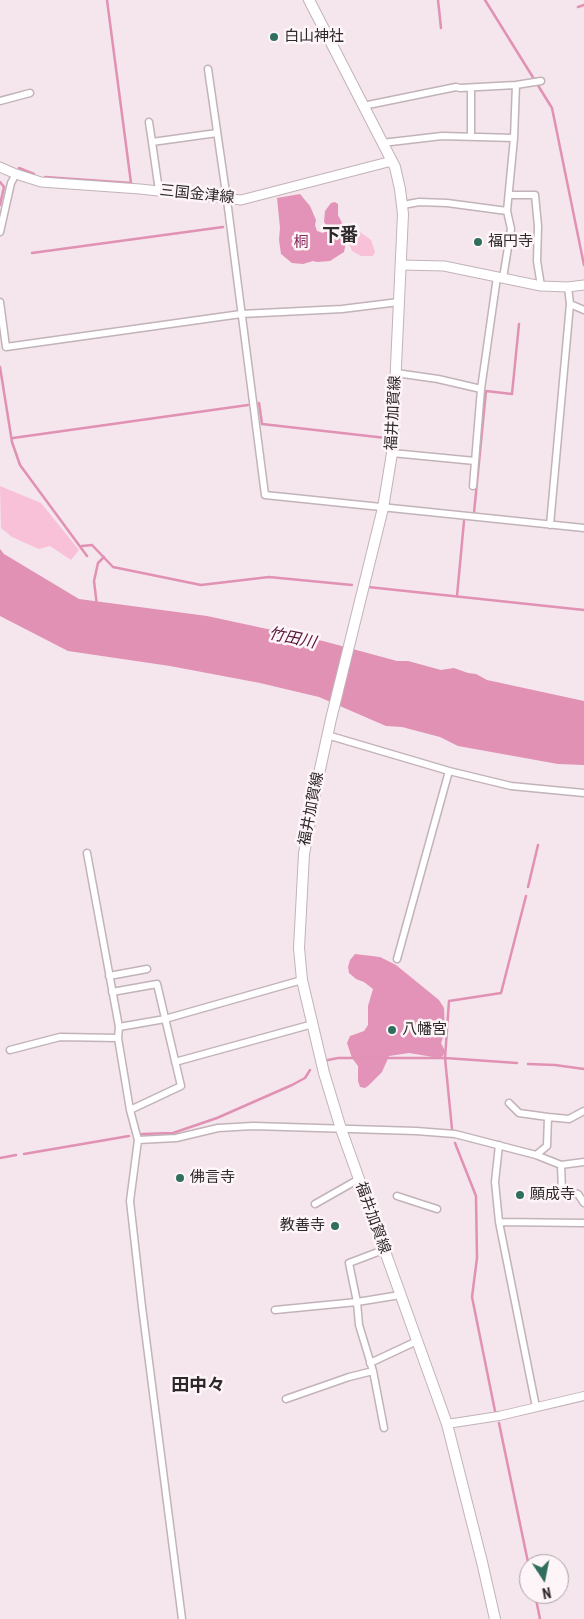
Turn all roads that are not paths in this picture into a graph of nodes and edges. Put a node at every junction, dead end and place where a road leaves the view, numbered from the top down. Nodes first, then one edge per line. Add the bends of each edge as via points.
1 (309, 0) edge
2 (208, 68) dead end
3 (541, 82) dead end
4 (516, 85) junction
5 (471, 88) junction
6 (30, 93) dead end
7 (0, 101) edge
8 (363, 106) junction
9 (149, 122) dead end
10 (217, 133) junction
11 (471, 136) junction
12 (514, 138) junction
13 (152, 142) junction
14 (382, 143) junction
15 (392, 161) junction
16 (0, 167) edge
17 (16, 174) junction
18 (159, 191) junction
19 (509, 195) junction
20 (227, 200) junction
21 (403, 205) junction
22 (508, 211) junction
23 (0, 232) edge
24 (402, 265) junction
25 (500, 278) junction
26 (584, 285) edge
27 (541, 286) junction
28 (568, 287) junction
29 (0, 302) edge
30 (398, 302) junction
31 (570, 304) junction
32 (584, 310) edge
33 (242, 314) junction
34 (3, 348) edge
35 (396, 372) junction
36 (481, 389) junction
37 (392, 452) junction
38 (475, 461) junction
39 (473, 486) dead end
40 (383, 508) junction
41 (550, 525) junction
42 (584, 528) edge
43 (327, 735) junction
44 (449, 771) junction
45 (584, 793) edge
46 (87, 852) dead end
47 (397, 959) dead end
48 (147, 969) dead end
49 (109, 976) junction
50 (302, 980) junction
51 (112, 992) junction
52 (165, 1019) junction
53 (313, 1024) junction
54 (119, 1027) junction
55 (118, 1038) junction
56 (10, 1050) dead end
57 (175, 1062) junction
58 (509, 1103) dead end
59 (130, 1110) junction
60 (584, 1111) edge
61 (548, 1117) junction
62 (341, 1129) junction
63 (138, 1140) junction
64 (499, 1145) junction
65 (536, 1156) junction
66 (584, 1162) edge
67 (561, 1165) junction
68 (359, 1179) junction
69 (581, 1194) edge
70 (398, 1196) dead end
71 (584, 1203) edge
72 (315, 1204) dead end
73 (437, 1209) dead end
74 (499, 1222) junction
75 (584, 1223) edge
76 (383, 1248) junction
77 (400, 1296) junction
78 (357, 1302) junction
79 (275, 1310) dead end
80 (417, 1341) junction
81 (370, 1363) junction
82 (373, 1371) junction
83 (584, 1396) edge
84 (286, 1398) dead end
85 (536, 1406) junction
86 (447, 1424) junction
87 (384, 1428) dead end
88 (182, 1619) edge
89 (495, 1619) edge

1 - 8 main road, 福井加賀線
2 - 10 street
3 - 4 street
4 - 5 street
4 - 12 street
5 - 8 street via 456,87
5 - 11 street
6 - 7 street
8 - 14 main road, 福井加賀線
9 - 13 street
10 - 13 street
10 - 20 street
11 - 12 street
11 - 14 street
12 - 19 street
13 - 18 street
14 - 15 main road, 福井加賀線
15 - 20 main road, 三国金津線 via 241,200
15 - 21 main road, 福井加賀線
16 - 17 main road, 三国金津線
17 - 18 main road, 三国金津線 via 41,182
17 - 23 street
18 - 20 main road, 三国金津線
19 - 22 street
19 - 27 street via 535,195
20 - 33 street
21 - 22 street via 447,203
21 - 24 main road, 福井加賀線
22 - 25 street via 511,229
24 - 25 main road via 444,266
24 - 30 main road, 福井加賀線
25 - 27 main road
25 - 36 street
26 - 28 main road
27 - 28 main road
28 - 31 street
29 - 34 street
30 - 33 street via 342,309
30 - 35 main road, 福井加賀線
31 - 32 street
31 - 41 street
33 - 34 street
33 - 40 street via 265,495
35 - 36 street
35 - 37 main road, 福井加賀線
36 - 38 street
37 - 38 street
37 - 40 main road, 福井加賀線
38 - 39 street
40 - 41 street
40 - 43 main road, 福井加賀線
41 - 42 street
43 - 44 street
43 - 50 main road, 福井加賀線 via 304,854 299,948
44 - 45 street via 510,786
44 - 47 street
46 - 49 street
48 - 49 street
49 - 51 street
50 - 52 street
50 - 53 main road, 福井加賀線
51 - 52 street via 157,984
51 - 54 street
52 - 54 street
52 - 57 street
53 - 57 street
53 - 62 main road, 福井加賀線
54 - 55 street
55 - 56 street via 60,1037
55 - 59 street
57 - 59 street via 181,1086
58 - 61 street via 519,1113
59 - 63 street
60 - 61 street via 569,1119
61 - 65 street via 547,1146
62 - 63 street via 253,1126 218,1128 176,1138
62 - 64 street via 442,1132
62 - 68 main road, 福井加賀線
63 - 88 street via 130,1201
64 - 65 street
64 - 74 street via 496,1182
65 - 67 street
66 - 67 street
67 - 69 street via 562,1191
68 - 72 street
68 - 76 main road, 福井加賀線
69 - 71 street
70 - 73 street
74 - 75 street
74 - 85 street
76 - 77 main road, 福井加賀線
76 - 78 street via 349,1262
77 - 78 street
77 - 80 main road, 福井加賀線
78 - 79 street
78 - 81 street via 359,1324
80 - 81 street
80 - 86 main road, 福井加賀線
81 - 82 street
82 - 84 street
82 - 87 street
83 - 85 street
85 - 86 street
86 - 89 main road, 福井加賀線

